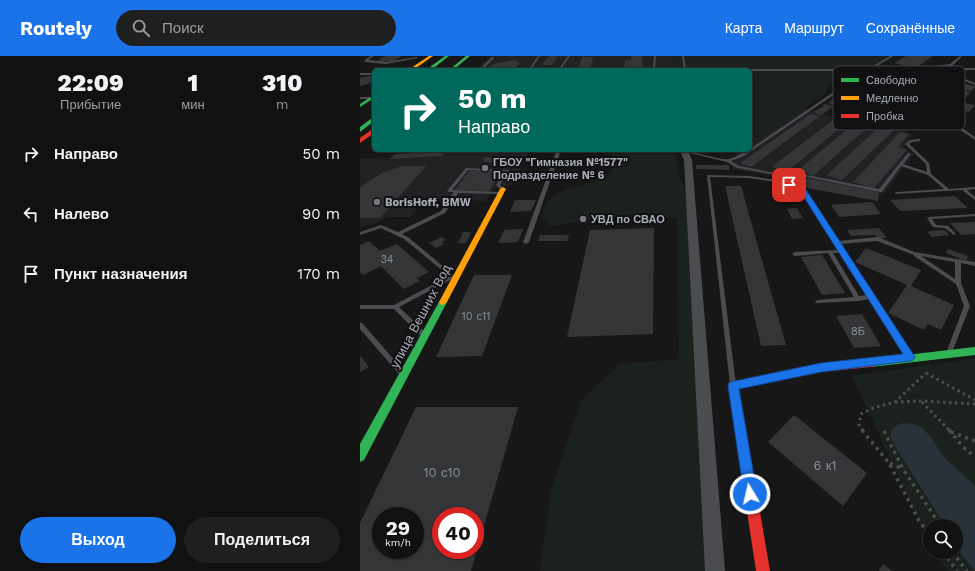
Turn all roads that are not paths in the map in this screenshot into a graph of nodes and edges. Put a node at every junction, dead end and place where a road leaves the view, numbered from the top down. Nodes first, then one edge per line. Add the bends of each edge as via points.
1 (373, 56) edge
2 (405, 56) edge
3 (447, 56) edge
4 (456, 56) edge
5 (468, 56) edge
6 (540, 56) edge
7 (568, 56) edge
8 (655, 56) edge
9 (683, 56) edge
10 (892, 56) edge
11 (961, 56) edge
12 (429, 57) edge
13 (417, 58) junction
14 (493, 58) dead end
15 (876, 66) edge
16 (941, 66) edge
17 (531, 67) dead end
18 (413, 68) edge
19 (431, 68) edge
20 (441, 68) edge
21 (453, 68) edge
22 (482, 68) edge
23 (560, 68) edge
24 (654, 68) edge
25 (685, 68) edge
26 (752, 70) edge
27 (833, 70) edge
28 (360, 74) edge
29 (372, 74) edge
30 (965, 80) edge
31 (975, 84) edge
32 (833, 94) edge
33 (372, 97) edge
34 (360, 98) edge
35 (372, 98) edge
36 (360, 106) edge
37 (372, 111) edge
38 (360, 120) edge
39 (372, 121) edge
40 (360, 130) edge
41 (962, 130) edge
42 (372, 132) edge
43 (975, 139) edge
44 (919, 140) dead end
45 (360, 141) edge
46 (752, 149) edge
47 (558, 152) edge
48 (685, 152) edge
49 (691, 152) edge
50 (747, 152) edge
51 (909, 154) dead end
52 (728, 162) junction
53 (900, 165) junction
54 (929, 174) junction
55 (975, 188) edge
56 (963, 189) junction
57 (948, 190) junction
58 (501, 191) junction
59 (456, 192) junction
60 (897, 193) dead end
61 (975, 199) edge
62 (975, 215) edge
63 (360, 234) edge
64 (398, 234) junction
65 (954, 234) dead end
66 (526, 242) dead end
67 (837, 243) junction
68 (842, 251) junction
69 (830, 252) junction
70 (913, 253) junction
71 (795, 254) dead end
72 (958, 262) junction
73 (975, 264) edge
74 (453, 278) junction
75 (958, 283) junction
76 (872, 297) junction
77 (858, 299) junction
78 (818, 302) dead end
79 (360, 307) edge
80 (395, 307) junction
81 (360, 325) edge
82 (424, 335) junction
83 (975, 351) edge
84 (949, 353) junction
85 (913, 357) junction
86 (404, 375) junction
87 (733, 386) junction
88 (360, 456) edge
89 (715, 571) edge
90 (762, 571) edge

1 - 13 lane via 366,61 386,63
2 - 13 lane
3 - 19 street
4 - 20 street
5 - 21 street
6 - 17 lane
7 - 23 lane
8 - 24 lane
9 - 25 lane
10 - 15 lane
11 - 16 lane via 951,65
12 - 13 lane
12 - 18 street
14 - 22 lane
26 - 27 lane
28 - 29 lane
30 - 31 lane
32 - 46 lane
33 - 34 lane
35 - 36 street
37 - 38 street
39 - 40 street
41 - 43 lane
42 - 45 street
44 - 54 lane via 911,140 907,144 928,164
47 - 66 lane
48 - 89 street via 688,160
49 - 52 lane
50 - 52 lane
51 - 53 lane
52 - 53 lane via 738,167 787,176 791,173 880,191
53 - 54 lane
54 - 57 lane
55 - 56 lane
56 - 57 lane
56 - 61 lane
57 - 60 lane
58 - 59 lane
58 - 59 lane via 498,185 506,171 467,169 449,192
58 - 74 street, улица Вешних Вод
59 - 64 lane via 443,212
62 - 65 lane via 929,218 935,226 946,227
63 - 64 lane via 381,226
64 - 74 lane
67 - 68 lane
67 - 70 lane via 878,240
67 - 87 lane via 802,189 776,181 749,177 708,176
68 - 69 lane
68 - 76 lane
69 - 71 lane
69 - 77 lane
70 - 72 lane
70 - 75 lane
72 - 73 lane
72 - 75 lane
74 - 80 lane
74 - 82 street, улица Вешних Вод
75 - 84 lane via 967,306
76 - 77 lane
76 - 85 lane
77 - 78 lane
79 - 80 lane
80 - 82 lane
81 - 86 lane
82 - 86 street, улица Вешних Вод
83 - 84 street
84 - 85 street
85 - 87 street via 821,368
86 - 88 street, улица Вешних Вод
87 - 90 street

